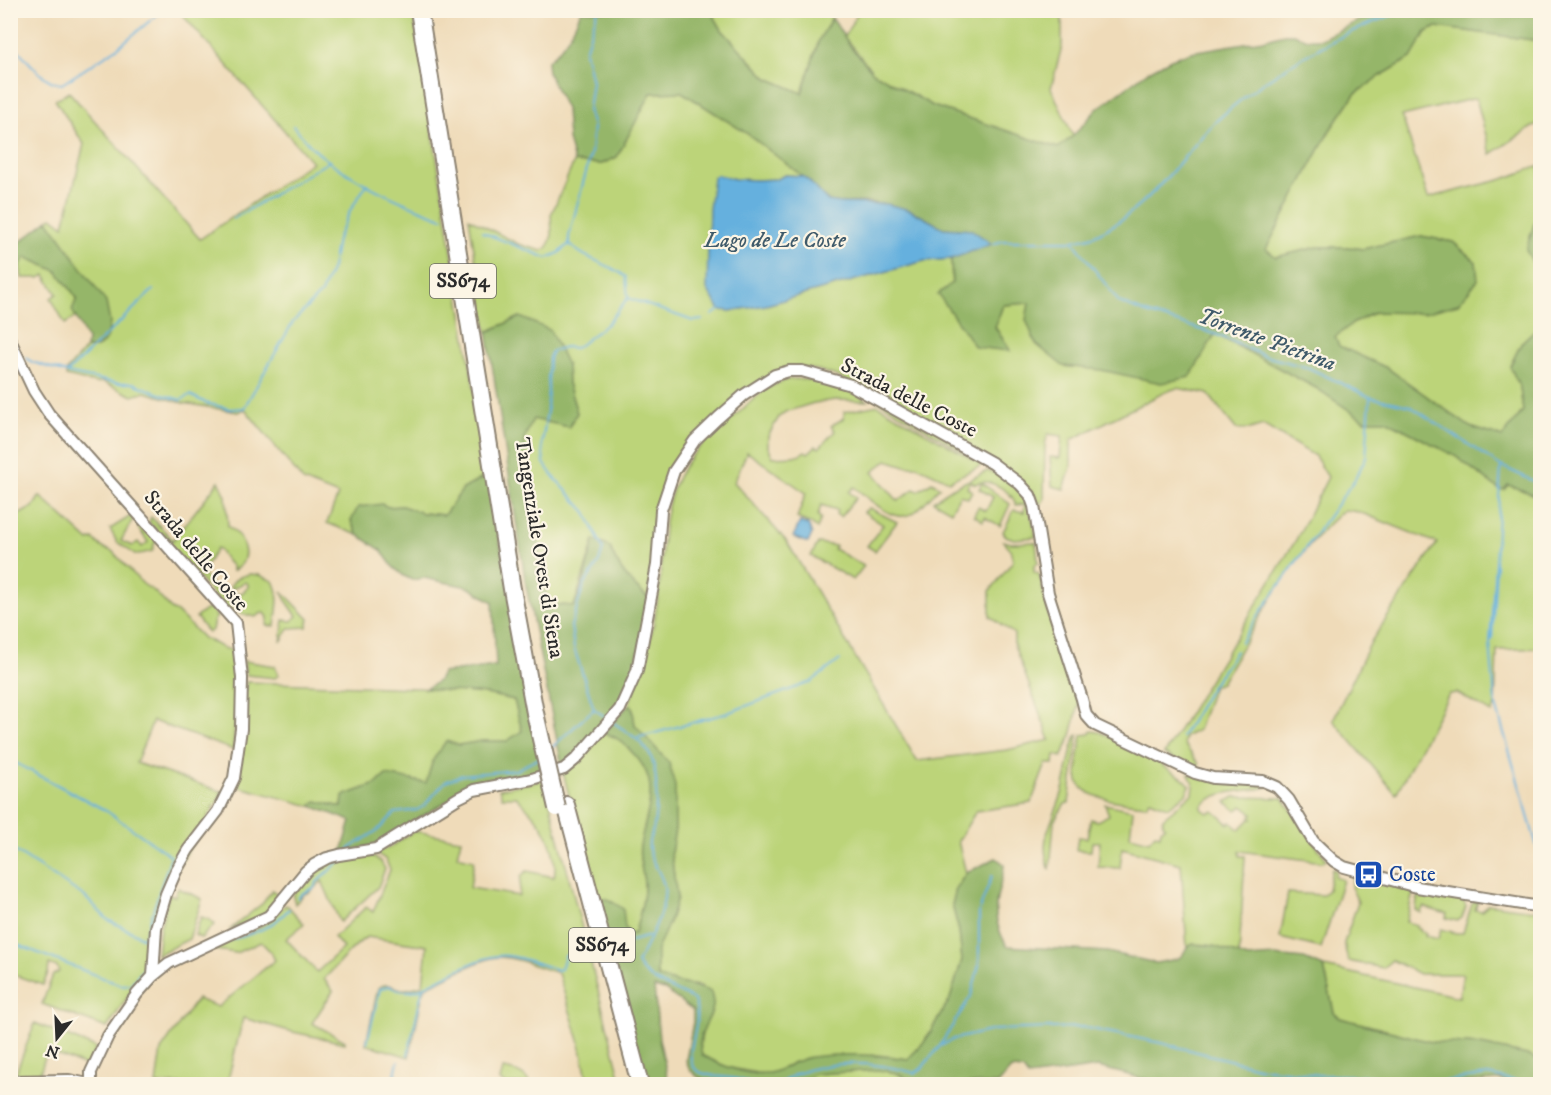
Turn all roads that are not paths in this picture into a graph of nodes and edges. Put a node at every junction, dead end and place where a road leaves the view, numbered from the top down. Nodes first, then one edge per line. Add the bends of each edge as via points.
1 (419, 10) edge
2 (430, 10) edge
3 (13, 345) edge
4 (512, 551) junction
5 (561, 806) junction
6 (1540, 907) edge
7 (153, 976) junction
8 (10, 1081) edge
9 (55, 1083) edge
10 (89, 1084) edge
11 (628, 1084) edge
12 (640, 1084) edge

1 - 4 highway, Tangenziale Ovest di Siena / SS674
2 - 4 highway, Tangenziale Ovest di Siena / SS674
3 - 7 street, Strada delle Coste via 49,414 236,623 242,678 241,729 234,778 229,793 188,850 166,894 156,928
4 - 5 highway, Tangenziale Ovest di Siena / SS674
5 - 11 highway, Tangenziale Ovest di Siena / SS674
5 - 12 highway, Tangenziale Ovest di Siena / SS674
6 - 7 street, Strada delle Coste via 1417,887 1344,867 1308,836 1289,800 1277,788 1263,781 1195,773 1095,725 1086,715 1051,603 1038,520 1030,495 992,463 851,385 818,374 789,371 767,379 718,418 695,441 674,471 661,510 657,565 637,671 620,708 576,759 564,769 532,779 474,790 376,849 322,860 306,871 269,916 169,963
7 - 10 street, Strada delle Coste via 108,1036
8 - 9 street
9 - 10 street

